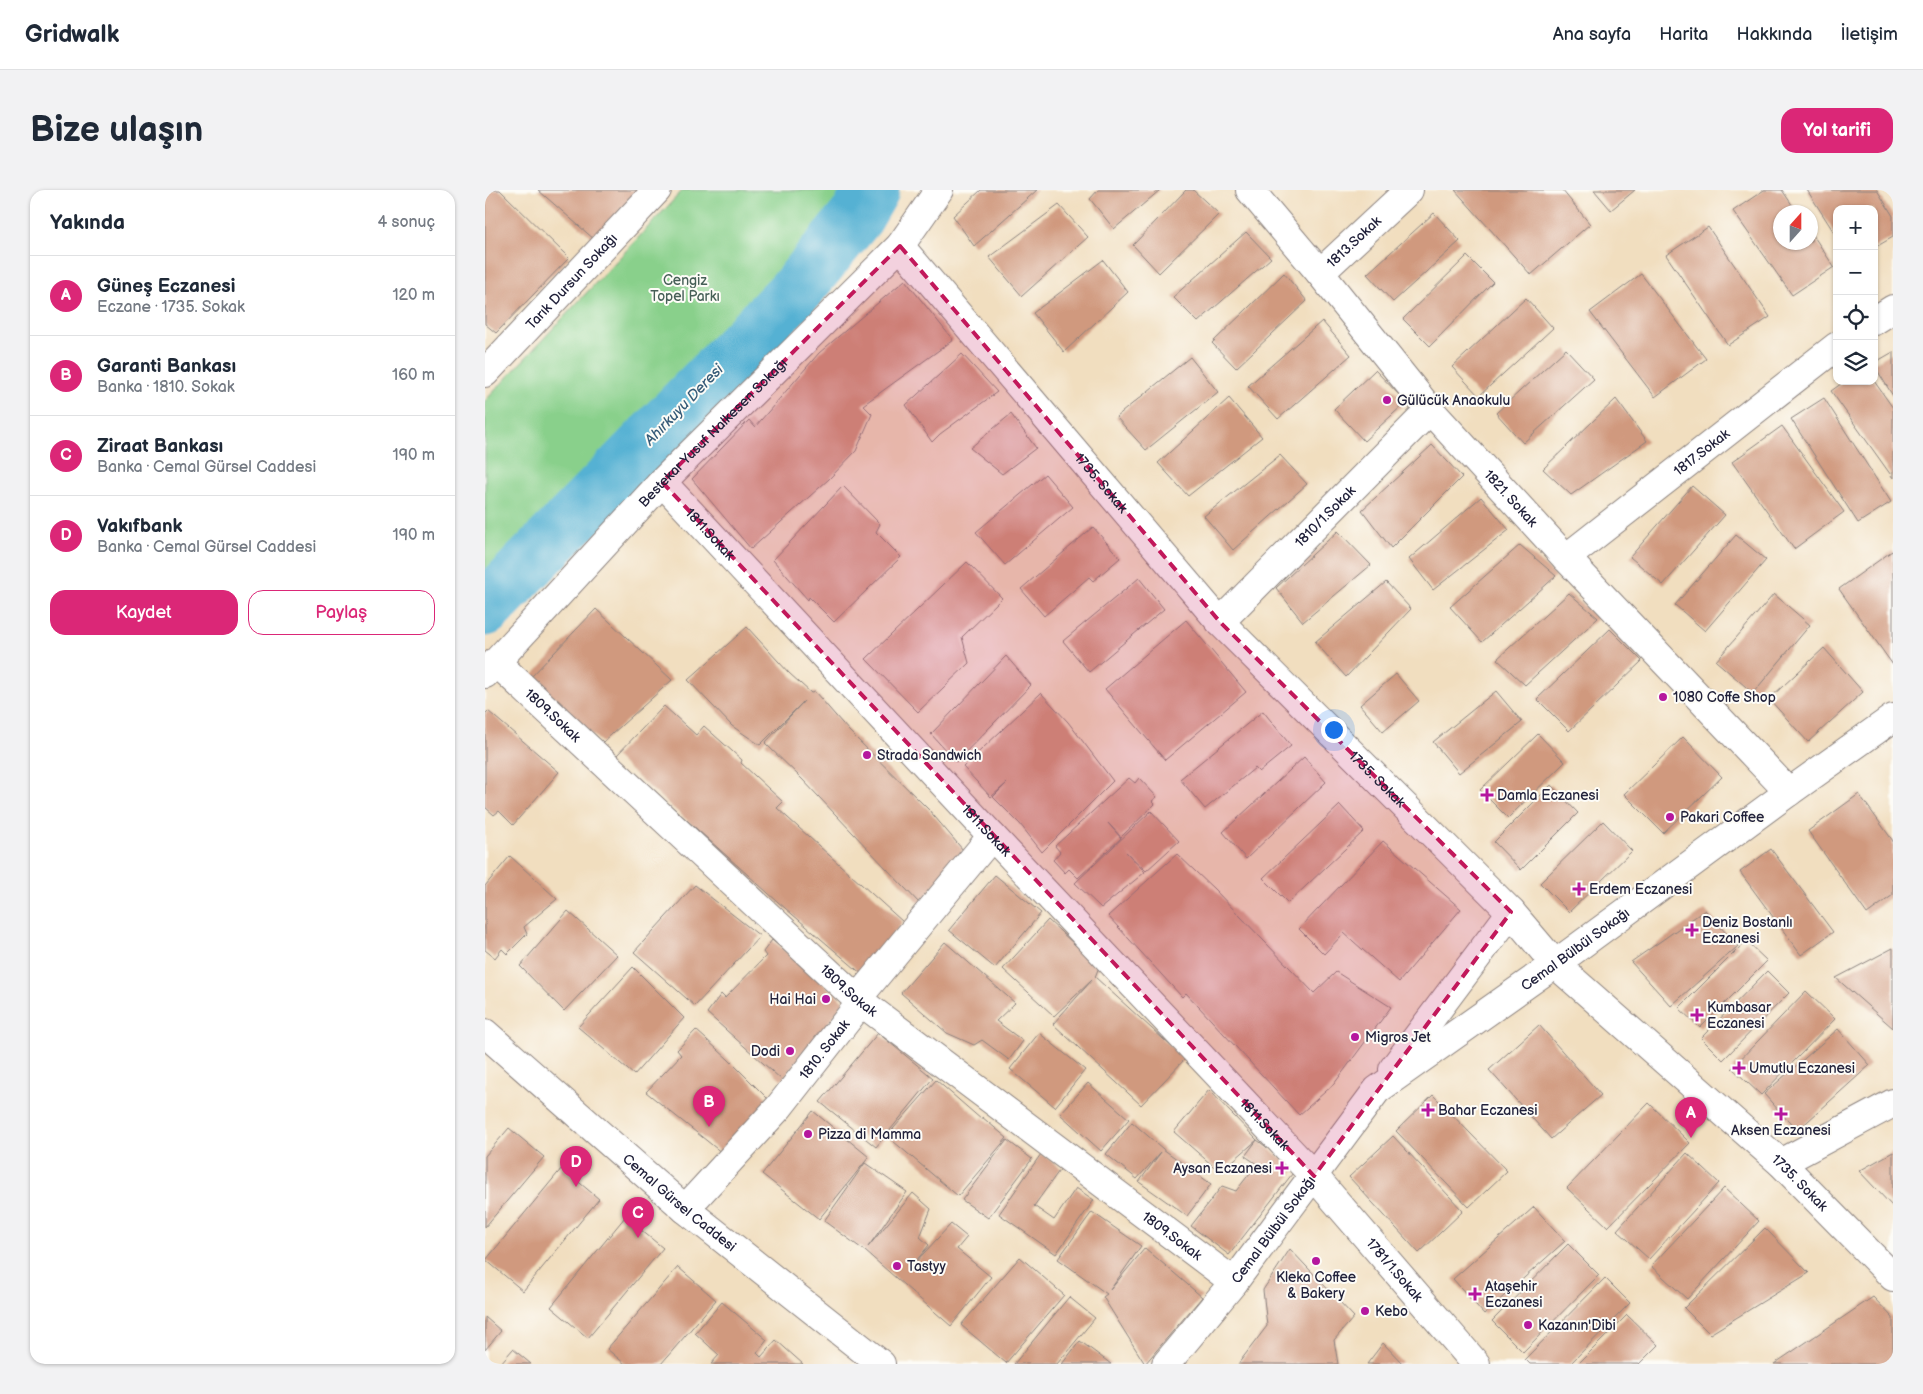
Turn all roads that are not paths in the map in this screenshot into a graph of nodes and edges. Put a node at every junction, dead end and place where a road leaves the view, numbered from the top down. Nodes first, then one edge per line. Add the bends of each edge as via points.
1 (657, 190) edge
2 (939, 190) edge
3 (1250, 190) edge
4 (1409, 190) edge
5 (900, 246) junction
6 (1320, 273) junction
7 (1893, 309) edge
8 (1878, 318) edge
9 (1833, 349) edge
10 (485, 373) edge
11 (1430, 410) junction
12 (662, 482) junction
13 (1566, 558) junction
14 (1220, 622) junction
15 (490, 668) edge
16 (1893, 718) edge
17 (1789, 792) junction
18 (992, 836) junction
19 (1511, 912) junction
20 (1555, 964) junction
21 (857, 999) junction
22 (485, 1032) edge
23 (1377, 1090) junction
24 (1893, 1103) edge
25 (1781, 1164) junction
26 (1314, 1176) junction
27 (685, 1209) junction
28 (1893, 1277) edge
29 (1234, 1282) junction
30 (881, 1364) edge
31 (1166, 1364) edge
32 (1476, 1364) edge

1 - 10 street, Tarık Dursun Sokağı
2 - 5 street, Bestekar Yusuf Nalkesen Sokağı
3 - 6 street, 1821. Sokak
4 - 6 street, 1813.Sokak
5 - 12 street, Bestekar Yusuf Nalkesen Sokağı
5 - 14 street, 1735. Sokak
6 - 11 street, 1821. Sokak
7 - 8 street
9 - 13 street, 1817.Sokak
11 - 13 street, 1821. Sokak
11 - 14 street, 1810/1.Sokak
12 - 15 street, Bestekar Yusuf Nalkesen Sokağı
12 - 18 street, 1811.Sokak
13 - 17 street, 1821. Sokak
14 - 19 street, 1735. Sokak
15 - 21 street, 1809.Sokak
16 - 17 street, Cemal Bülbül Sokağı
17 - 20 street, Cemal Bülbül Sokağı
18 - 21 street, 1810. Sokak
18 - 26 street, 1811.Sokak
19 - 20 street, 1735. Sokak
19 - 23 street, Cemal Bülbül Sokağı
20 - 23 street, Cemal Bülbül Sokağı
20 - 25 street, 1735. Sokak
21 - 27 street, 1810. Sokak via 855,1010 779,1106
21 - 29 street, 1809.Sokak
22 - 27 street, Cemal Gürsel Caddesi
23 - 26 street, Cemal Bülbül Sokağı
24 - 25 street
25 - 28 street, 1735. Sokak
26 - 29 street, Cemal Bülbül Sokağı
26 - 32 street, 1781/1.Sokak
27 - 30 street, Cemal Gürsel Caddesi
29 - 31 street, Cemal Bülbül Sokağı

